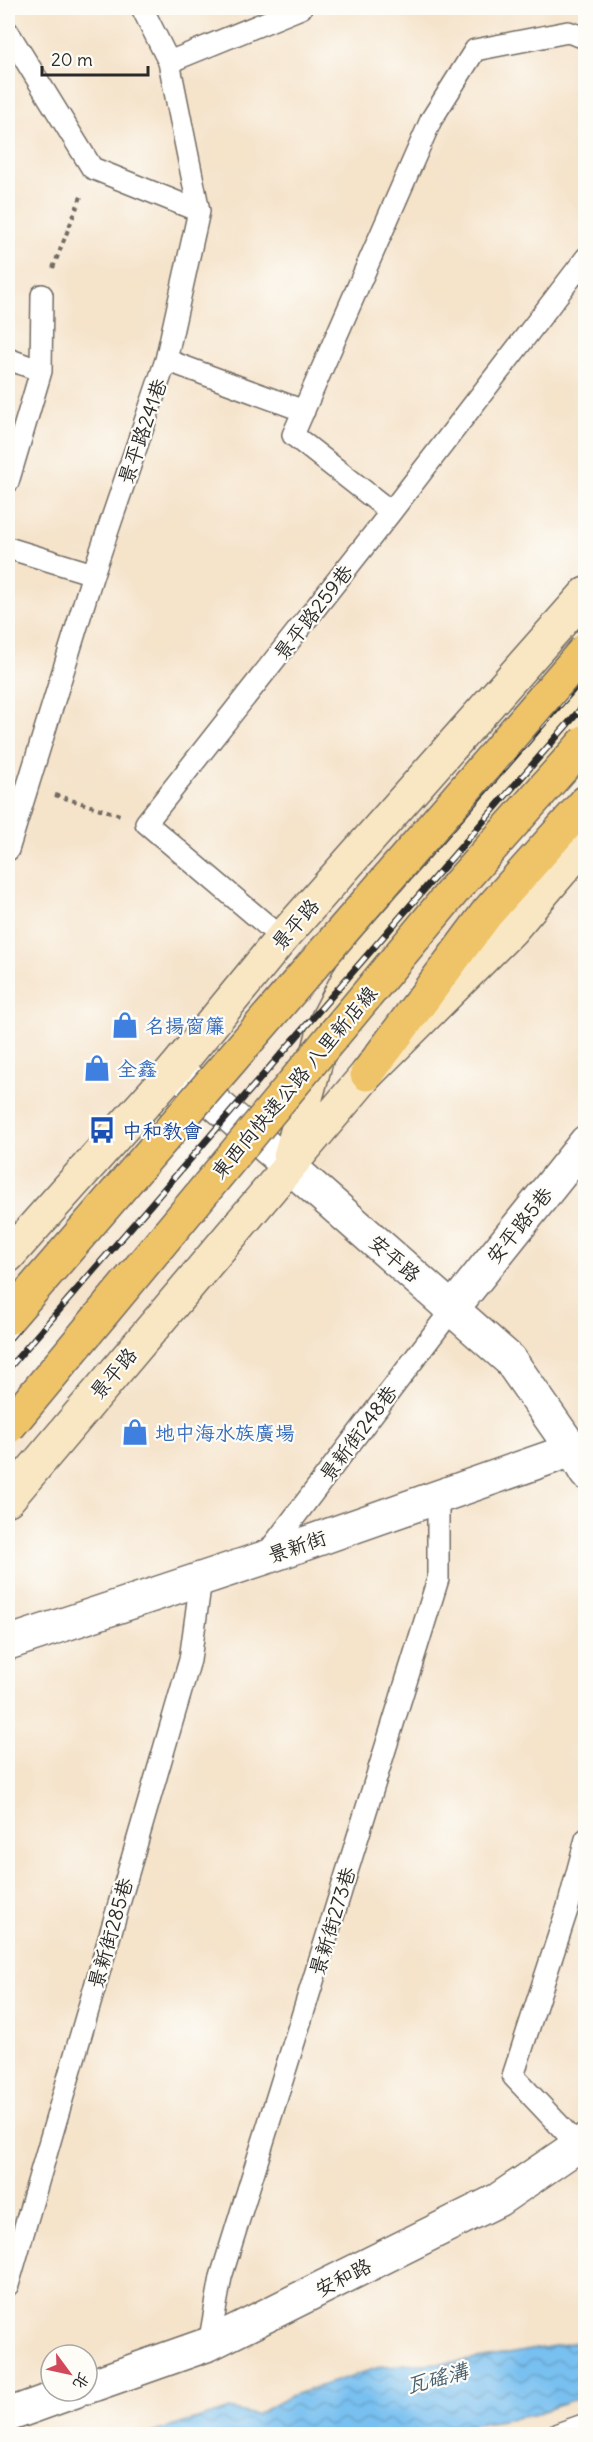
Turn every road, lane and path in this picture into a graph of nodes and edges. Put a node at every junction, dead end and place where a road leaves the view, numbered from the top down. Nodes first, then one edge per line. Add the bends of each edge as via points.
1 (142, 8) edge
2 (301, 8) edge
3 (8, 32) edge
4 (585, 38) edge
5 (169, 62) junction
6 (92, 168) junction
7 (199, 211) junction
8 (585, 258) edge
9 (42, 296) joint
10 (8, 359) edge
11 (166, 360) junction
12 (41, 371) junction
13 (304, 411) junction
14 (8, 483) edge
15 (392, 512) junction
16 (8, 548) edge
17 (93, 574) junction
18 (585, 594) edge
19 (585, 649) edge
20 (585, 695) edge
21 (585, 741) edge
22 (27, 787) junction
23 (585, 802) edge
24 (146, 823) junction
25 (585, 842) edge
26 (8, 850) edge
27 (282, 938) junction
28 (175, 1069) junction
29 (367, 1074) junction
30 (585, 1142) edge
31 (288, 1165) junction
32 (8, 1256) edge
33 (453, 1308) junction
34 (8, 1318) edge
35 (8, 1427) edge
36 (581, 1456) edge
37 (438, 1496) junction
38 (8, 1499) edge
39 (264, 1558) junction
40 (201, 1579) junction
41 (8, 1642) edge
42 (585, 1839) edge
43 (582, 2143) edge
44 (8, 2285) edge
45 (209, 2344) junction
46 (99, 2383) edge
47 (42, 2403) edge
48 (8, 2415) edge
49 (585, 2424) edge
50 (558, 2434) edge

1 - 5 lane, 景平路241巷
2 - 5 lane
3 - 6 lane
4 - 13 lane via 568,32 475,50 431,120
5 - 7 lane, 景平路241巷
6 - 7 lane
6 - 9 path
7 - 11 lane, 景平路241巷
8 - 15 lane, 景平路259巷
9 - 12 lane
10 - 12 lane
11 - 13 lane
11 - 17 lane, 景平路241巷
12 - 14 lane
13 - 15 lane via 293,435
15 - 24 lane, 景平路259巷
16 - 17 lane
17 - 22 lane, 景平路241巷
18 - 27 main road, 景平路
19 - 34 highway, bridge
20 - 31 main road, 景平路 via 369,939 327,1020
21 - 35 highway, 東西向快速公路 八里新店線, bridge via 458,885
22 - 24 path
22 - 26 lane, 景平路241巷
23 - 29 highway via 488,913
24 - 27 lane
25 - 29 main road, 景平路 via 511,930
27 - 28 main road, 景平路
28 - 31 street, 安平路
28 - 32 main road, 景平路
29 - 31 main road, 景平路
30 - 33 street, 安平路5巷
31 - 33 street, 安平路
31 - 38 main road, 景平路
33 - 36 street, 安平路 via 510,1360
33 - 39 lane, 景新街248巷
36 - 37 street, 景新街
37 - 39 street, 景新街
37 - 45 lane, 景新街273巷 via 438,1579 221,2277
39 - 40 street, 景新街
40 - 41 street, 景新街
40 - 44 lane, 景新街285巷 via 190,1660
42 - 43 lane via 568,1907 513,2076
43 - 45 street, 安和路 via 498,2200
45 - 46 street, 安和路
47 - 48 street
49 - 50 lane

